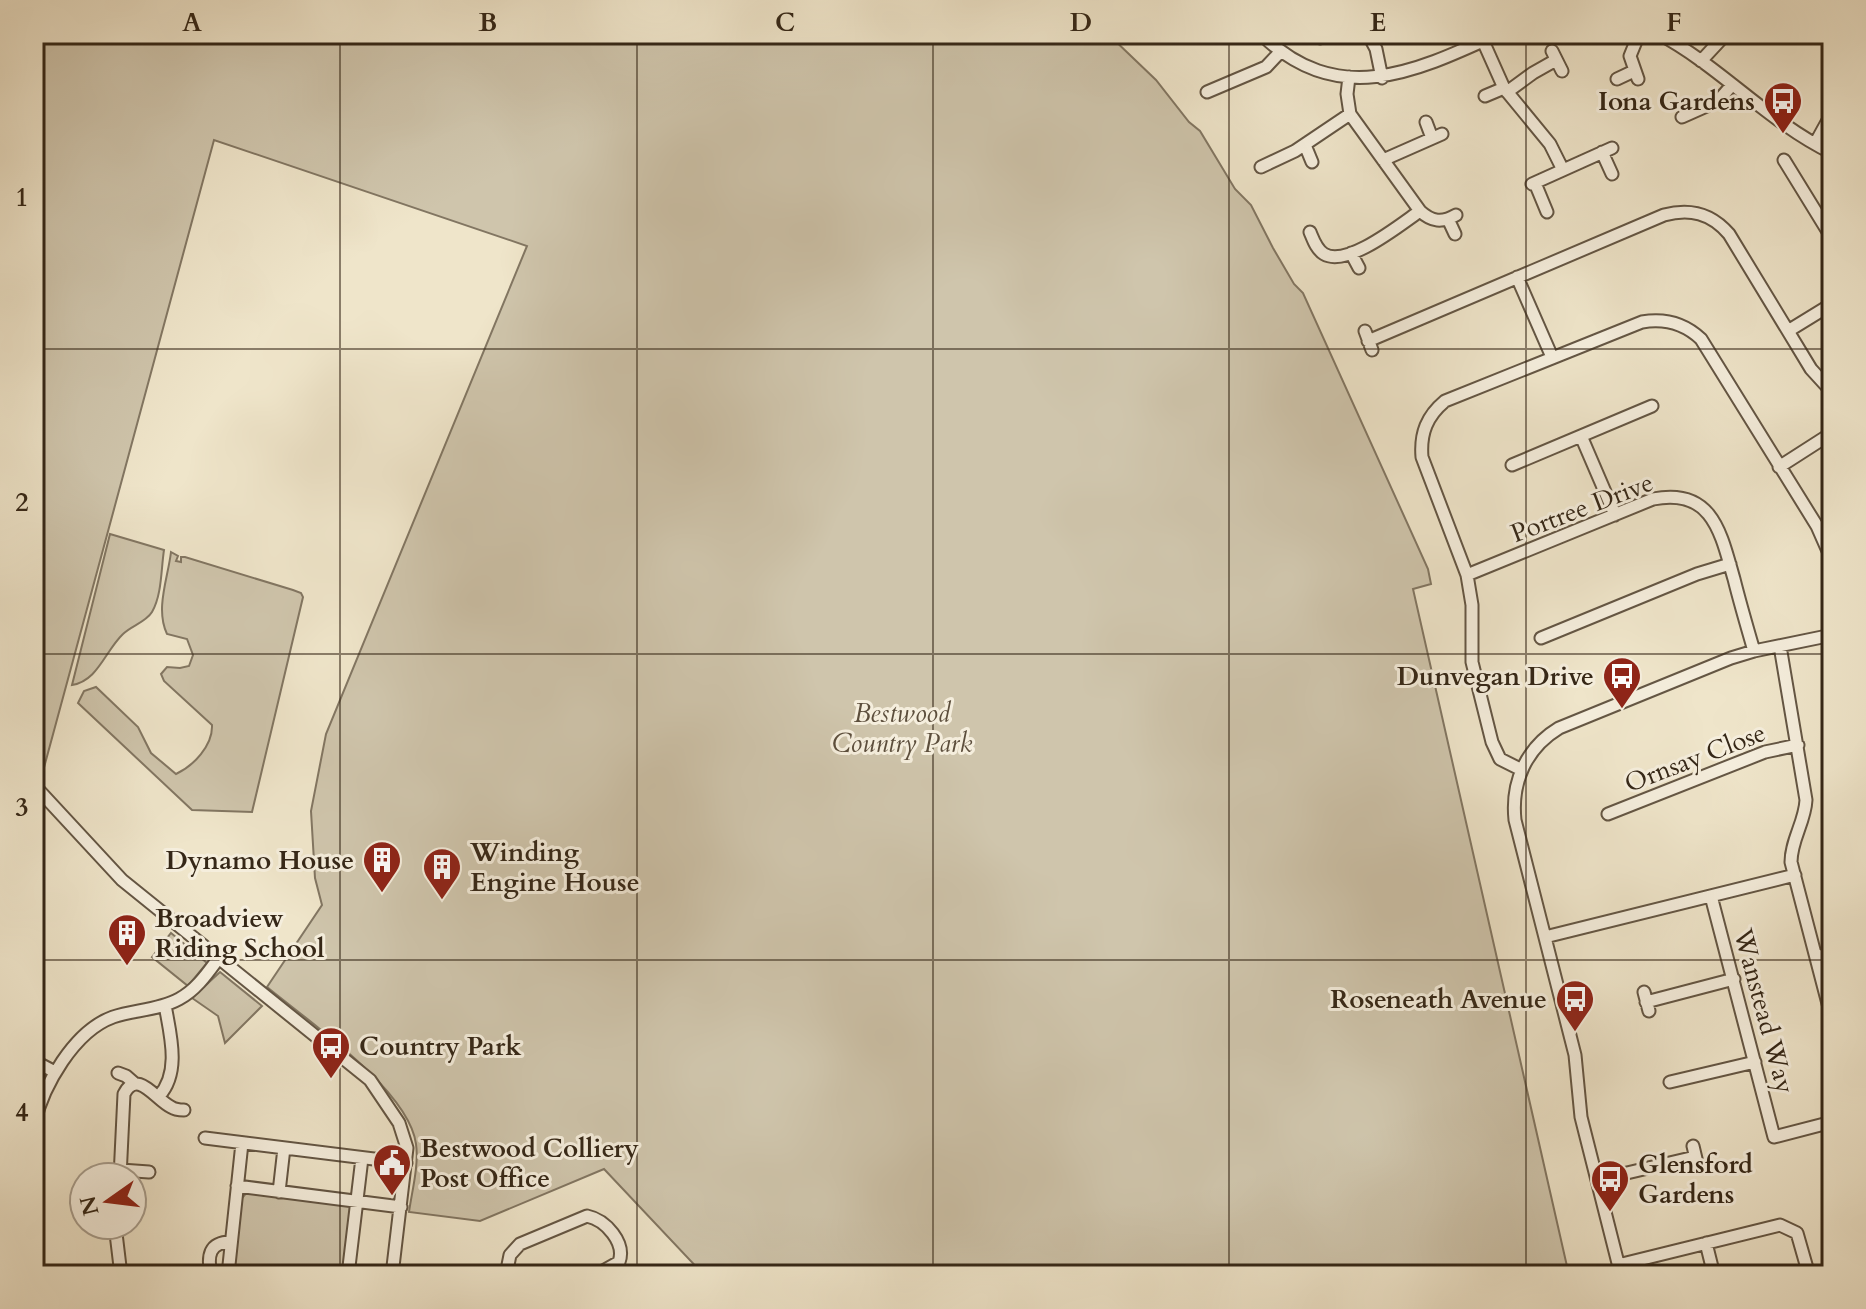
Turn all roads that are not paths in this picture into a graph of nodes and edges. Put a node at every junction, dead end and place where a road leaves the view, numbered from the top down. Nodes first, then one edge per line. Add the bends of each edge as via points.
1 (1261, 34) edge
2 (1368, 34) edge
3 (1498, 34) edge
4 (1639, 34) edge
5 (1659, 34) edge
6 (1726, 34) edge
7 (1483, 41) junction
8 (1281, 51) junction
9 (1557, 61) dead end
10 (1701, 61) junction
11 (1210, 75) dead end
12 (1349, 77) junction
13 (1382, 78) junction
14 (1617, 79) dead end
15 (1732, 85) junction
16 (1506, 90) junction
17 (1485, 96) dead end
18 (1832, 113) edge
19 (1350, 114) junction
20 (1690, 118) dead end
21 (1426, 122) dead end
22 (1815, 144) junction
23 (1305, 145) junction
24 (1832, 153) edge
25 (1383, 160) junction
26 (1784, 160) dead end
27 (1312, 162) dead end
28 (1268, 167) dead end
29 (1563, 170) junction
30 (1612, 174) dead end
31 (1420, 211) junction
32 (1547, 212) dead end
33 (1455, 234) dead end
34 (1316, 237) dead end
35 (1832, 238) edge
36 (1351, 253) junction
37 (1359, 268) dead end
38 (1517, 277) junction
39 (1832, 304) edge
40 (1788, 331) junction
41 (1368, 341) dead end
42 (1552, 357) junction
43 (1832, 392) edge
44 (1651, 406) dead end
45 (1832, 433) edge
46 (1581, 436) junction
47 (1512, 465) dead end
48 (1779, 467) junction
49 (1615, 515) junction
50 (1832, 560) edge
51 (1730, 564) junction
52 (1467, 575) junction
53 (1832, 635) edge
54 (1541, 638) dead end
55 (1780, 646) junction
56 (1754, 651) junction
57 (1798, 745) junction
58 (1522, 770) junction
59 (34, 785) edge
60 (1608, 814) dead end
61 (1795, 875) junction
62 (1711, 896) junction
63 (1545, 937) junction
64 (1832, 953) edge
65 (1816, 957) junction
66 (218, 959) junction
67 (1734, 979) junction
68 (1646, 1002) dead end
69 (165, 1005) junction
70 (1832, 1019) edge
71 (34, 1061) edge
72 (1755, 1062) junction
73 (55, 1072) junction
74 (118, 1073) dead end
75 (1670, 1082) dead end
76 (134, 1083) junction
77 (159, 1096) junction
78 (184, 1110) dead end
79 (1832, 1122) edge
80 (34, 1124) edge
81 (205, 1138) dead end
82 (242, 1143) junction
83 (284, 1148) junction
84 (1695, 1157) dead end
85 (362, 1158) junction
86 (121, 1161) edge
87 (406, 1163) junction
88 (1597, 1180) junction
89 (237, 1186) junction
90 (279, 1192) junction
91 (357, 1201) junction
92 (401, 1207) junction
93 (117, 1241) edge
94 (231, 1242) junction
95 (1706, 1243) junction
96 (1620, 1270) edge
97 (121, 1275) edge
98 (211, 1275) edge
99 (236, 1275) edge
100 (348, 1275) edge
101 (392, 1275) edge
102 (506, 1275) edge
103 (596, 1275) edge
104 (1714, 1275) edge
105 (1809, 1275) edge

1 - 8 street
2 - 13 street
3 - 7 street
4 - 14 street via 1631,52 1636,75
5 - 10 street
6 - 10 street
7 - 13 street via 1425,67
7 - 16 street
8 - 11 street via 1266,67 1212,91
8 - 12 street via 1314,69
9 - 16 street
10 - 15 street
12 - 13 street
12 - 19 street
15 - 20 street
15 - 22 street
16 - 17 street
16 - 29 street via 1550,144
18 - 22 street
19 - 23 street
19 - 25 street
21 - 25 street via 1437,136
22 - 24 street
23 - 27 street
23 - 28 street
25 - 31 street
26 - 35 street via 1797,172
29 - 30 street via 1607,150
29 - 32 street via 1534,184
31 - 33 street via 1433,220 1452,217
31 - 36 street
34 - 36 street via 1319,249 1330,256
36 - 37 street
38 - 40 street via 1664,215 1698,213 1729,234
38 - 41 street
38 - 42 street
39 - 40 street
40 - 43 street
42 - 48 street via 1642,322 1679,324 1701,339
42 - 52 street via 1452,397 1433,411 1425,426 1423,465
44 - 46 street
45 - 48 street
46 - 47 street
46 - 49 street
48 - 50 street
49 - 51 street, Portree Drive via 1663,497 1691,501 1716,521
49 - 52 street, Portree Drive
51 - 54 street
51 - 56 street, Portree Drive
52 - 58 street via 1472,662 1492,742 1500,759
53 - 55 street
55 - 56 street
55 - 57 street
56 - 58 street via 1559,728 1539,743
57 - 60 street, Ornsay Close via 1765,752
57 - 61 street via 1806,800 1792,851
58 - 63 street via 1515,820
59 - 66 street via 122,880
61 - 62 street
61 - 65 street
62 - 63 street
62 - 67 street, Wanstead Way
63 - 88 street via 1575,1055 1581,1117
64 - 65 street
65 - 70 street
66 - 69 street via 189,993
66 - 87 street via 370,1080 406,1139
67 - 68 street
67 - 72 street, Wanstead Way
69 - 73 street via 104,1021
69 - 77 street via 175,1034 170,1083
71 - 73 street
72 - 75 street
72 - 79 street, Wanstead Way via 1775,1142
73 - 80 street
74 - 76 street
76 - 77 street
76 - 86 street via 124,1094
77 - 78 street
81 - 82 street
82 - 83 street
82 - 89 street
83 - 85 street
83 - 90 street
84 - 88 street
85 - 87 street
85 - 91 street
87 - 92 street
88 - 96 street
89 - 90 street
89 - 94 street
90 - 91 street
91 - 92 street
91 - 100 street
92 - 101 street
93 - 97 street
94 - 98 street via 211,1250
94 - 99 street via 229,1265
95 - 96 street
95 - 104 street
95 - 105 street via 1785,1226 1799,1237
102 - 103 street via 510,1255 520,1244 587,1216 598,1220 622,1251 619,1262

